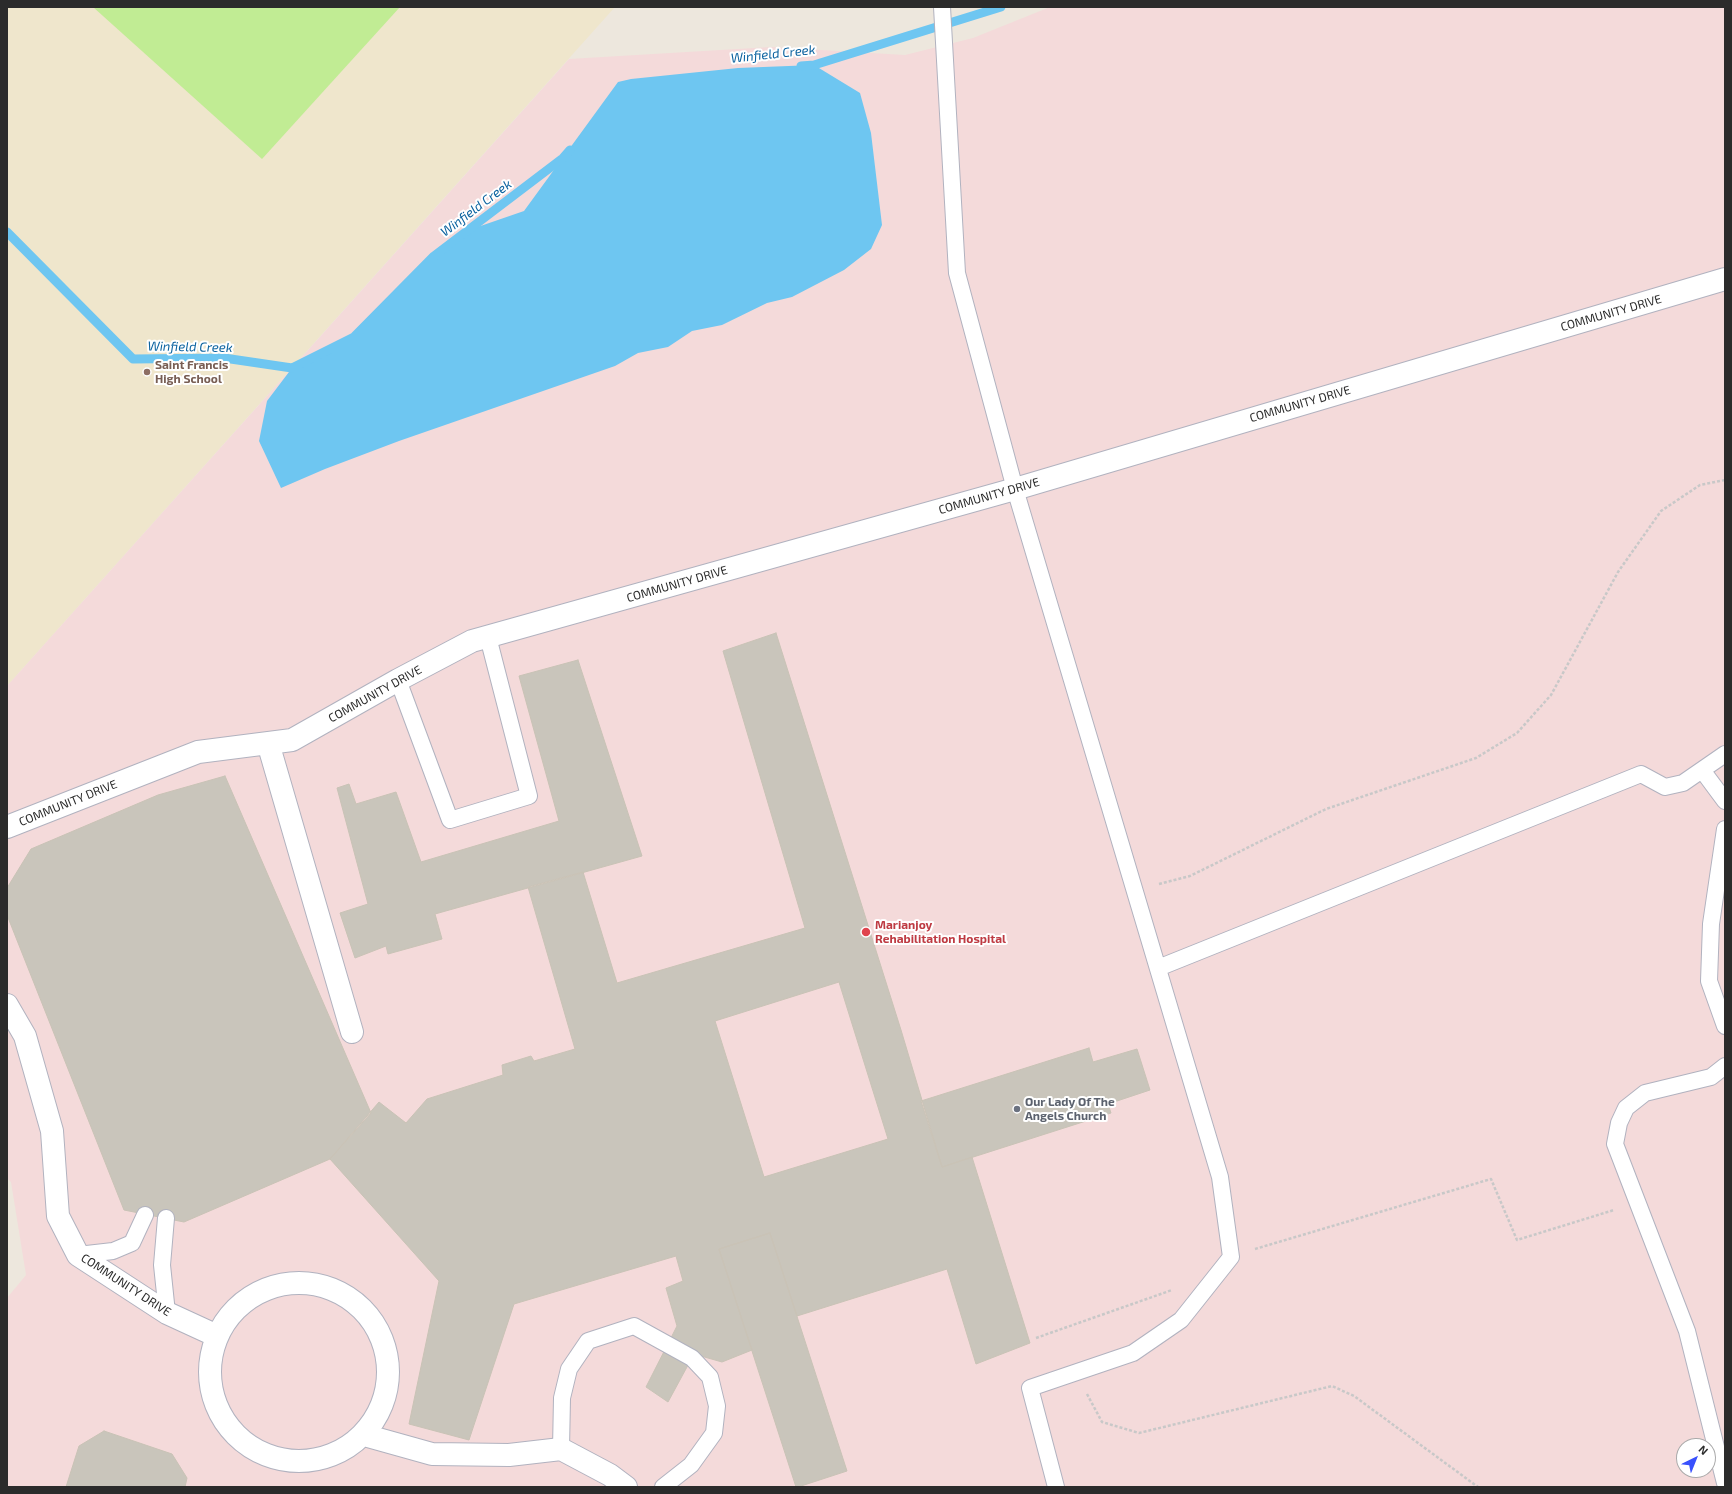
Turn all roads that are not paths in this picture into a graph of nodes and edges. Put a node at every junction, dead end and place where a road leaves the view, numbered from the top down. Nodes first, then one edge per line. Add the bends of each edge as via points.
1 (942, 7) edge
2 (1725, 279) edge
3 (1015, 489) junction
4 (488, 637) junction
5 (398, 680) junction
6 (268, 743) junction
7 (1725, 754) edge
8 (1702, 770) junction
9 (1725, 801) edge
10 (7, 827) edge
11 (1725, 829) edge
12 (1158, 968) junction
13 (7, 1005) edge
14 (1725, 1026) edge
15 (352, 1032) dead end
16 (1725, 1066) edge
17 (146, 1215) dead end
18 (166, 1218) dead end
19 (78, 1255) junction
20 (167, 1313) junction
21 (217, 1336) junction
22 (364, 1435) junction
23 (561, 1449) junction
24 (1725, 1483) edge
25 (626, 1487) edge
26 (663, 1487) edge
27 (1056, 1487) edge

1 - 3 lane via 957,273
2 - 3 street, COMMUNITY DRIVE
3 - 4 street, COMMUNITY DRIVE
3 - 12 lane
4 - 5 street, COMMUNITY DRIVE via 472,641
4 - 5 lane via 529,796 450,820
5 - 6 street, COMMUNITY DRIVE via 292,740
6 - 10 street, COMMUNITY DRIVE via 198,752
6 - 15 street
7 - 8 lane
8 - 9 lane
8 - 12 lane via 1683,783 1665,787 1641,774
11 - 14 lane via 1711,924 1709,981
12 - 27 lane via 1220,1177 1230,1257 1181,1320 1133,1352 1030,1388
13 - 19 street, COMMUNITY DRIVE via 25,1036 52,1131 58,1216
16 - 24 lane via 1711,1077 1645,1093 1626,1108 1619,1123 1615,1144 1687,1331
17 - 19 lane via 132,1243 113,1251
18 - 20 lane via 162,1265
19 - 20 street, COMMUNITY DRIVE
20 - 21 street, COMMUNITY DRIVE
21 - 22 street via 209,1363 211,1390 221,1417 238,1438 255,1450 288,1462 316,1461 342,1452
21 - 22 street via 234,1310 259,1291 289,1283 320,1285 349,1298 372,1319 386,1347 389,1378 382,1409
22 - 23 street via 432,1454 509,1455
23 - 25 street via 610,1475
23 - 26 lane via 562,1398 569,1369 588,1341 634,1326 692,1358 710,1377 717,1406 714,1433 691,1465

